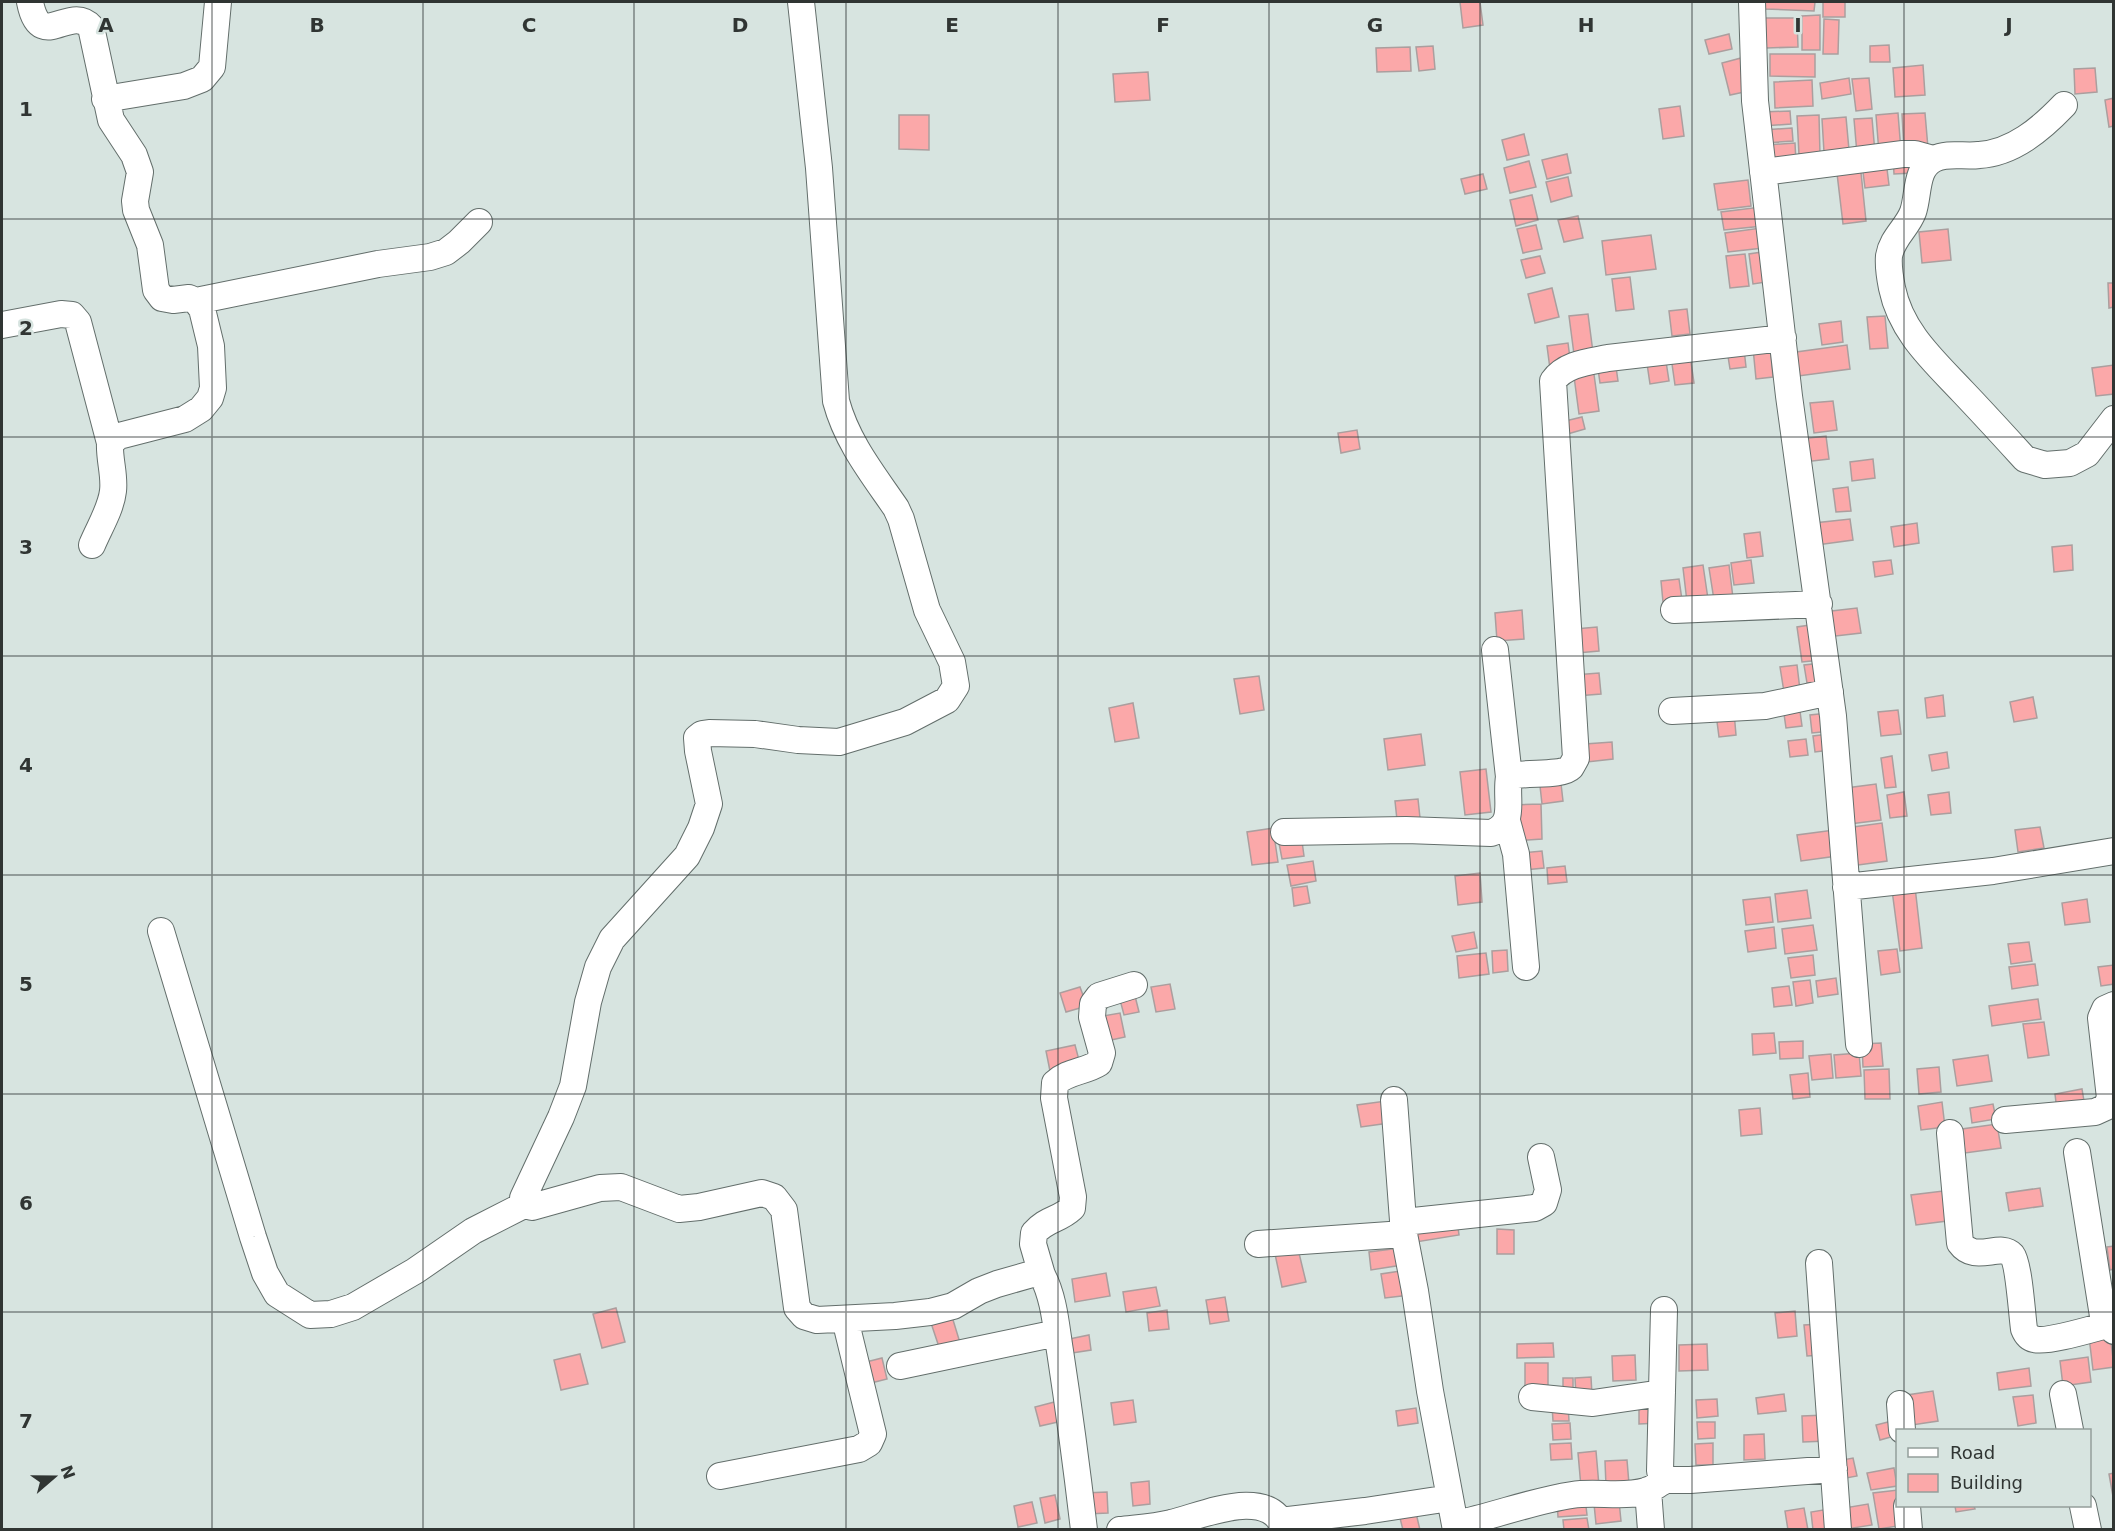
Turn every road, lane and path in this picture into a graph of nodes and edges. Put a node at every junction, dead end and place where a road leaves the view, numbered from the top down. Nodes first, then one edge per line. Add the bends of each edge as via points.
1 (30, 2) edge
2 (218, 2) edge
3 (801, 2) edge
4 (1752, 2) edge
5 (105, 99) junction
6 (2064, 105) dead end
7 (1933, 159) junction
8 (1763, 172) junction
9 (479, 222) dead end
10 (196, 301) junction
11 (2, 325) edge
12 (1783, 338) junction
13 (2114, 419) edge
14 (110, 443) junction
15 (92, 545) dead end
16 (1819, 604) junction
17 (1674, 610) dead end
18 (1495, 650) dead end
19 (1830, 692) junction
20 (1671, 711) dead end
21 (1509, 777) junction
22 (1507, 821) junction
23 (1284, 832) dead end
24 (2114, 851) edge
25 (1846, 887) junction
26 (161, 930) dead end
27 (1526, 967) dead end
28 (1134, 985) dead end
29 (2114, 1005) edge
30 (1859, 1044) dead end
31 (1394, 1100) dead end
32 (2005, 1120) dead end
33 (1950, 1133) dead end
34 (2077, 1152) dead end
35 (1541, 1157) dead end
36 (524, 1205) junction
37 (1404, 1228) junction
38 (1258, 1244) dead end
39 (1819, 1263) dead end
40 (1042, 1275) junction
41 (1664, 1310) dead end
42 (845, 1319) junction
43 (2110, 1328) edge
44 (1057, 1333) junction
45 (900, 1366) dead end
46 (1662, 1393) junction
47 (2063, 1394) dead end
48 (1532, 1397) dead end
49 (1900, 1404) dead end
50 (1902, 1429) edge
51 (2070, 1429) edge
52 (1834, 1469) junction
53 (720, 1476) dead end
54 (1657, 1485) junction
55 (1450, 1498) junction
56 (1907, 1507) edge
57 (2083, 1507) edge
58 (1283, 1525) edge
59 (1456, 1527) edge
60 (1084, 1530) edge
61 (1120, 1530) edge
62 (1651, 1530) edge
63 (1838, 1530) edge
64 (1909, 1530) edge
65 (2088, 1530) edge

1 - 5 street via 35,20 42,25 80,19 91,27
2 - 5 street via 212,67 202,80
3 - 36 street via 819,168 836,401 853,446 902,519 927,610 952,662 956,686 947,700 905,722 839,742 755,734 709,733 697,738 709,804 701,828 687,856 612,939 598,967 573,1086 526,1187
4 - 8 street via 1755,101
5 - 10 street via 111,120 134,155 140,172 136,210 150,245 156,290 162,298
6 - 7 street via 2028,138 2005,148 1980,156
7 - 8 street via 1903,154
7 - 13 street via 1922,168 1913,213 1895,239 1889,256 1896,308 1910,332 2025,459 2045,465 2070,463 2087,454
8 - 12 street
9 - 10 street via 446,252 430,257
10 - 14 street via 202,309 211,346 210,399 185,419 119,436
11 - 14 street via 72,315 78,322
12 - 16 street
12 - 21 street via 1608,358 1579,364 1559,373 1553,381 1576,758 1564,771
14 - 15 street via 113,493
16 - 17 street
16 - 19 street
18 - 21 street
19 - 20 street via 1765,706
19 - 25 street
21 - 22 street
22 - 23 street via 1501,830 1491,833
22 - 27 street via 1516,854
24 - 25 street via 1993,871
25 - 30 street
26 - 36 street via 253,1237 265,1274 277,1294 310,1315 353,1307 473,1231
28 - 40 street via 1099,996 1093,1004 1092,1017 1102,1053 1099,1063 1064,1075 1055,1083 1054,1098 1072,1208 1065,1215 1043,1222 1034,1233
29 - 32 street via 2106,1008 2101,1018 2110,1098 2106,1107 2096,1112
31 - 37 street
33 - 43 street via 1960,1244 1973,1253 2001,1251 2012,1256 2027,1335 2035,1340
34 - 43 street via 2103,1316
35 - 37 street via 1548,1190 1544,1203 1535,1209
36 - 42 street via 532,1208 600,1188 621,1187 679,1209 762,1193 774,1197 784,1210 797,1308 804,1316 817,1320
37 - 38 street
37 - 55 street
39 - 52 street
40 - 42 street via 997,1284 953,1306 930,1312
40 - 44 street via 1048,1286
41 - 46 street
42 - 53 street via 873,1434 870,1443 859,1449
44 - 45 street
44 - 60 street
46 - 48 street via 1593,1403
46 - 54 street
47 - 51 street
49 - 50 street
52 - 54 street
52 - 63 street
54 - 59 street via 1635,1493 1574,1495 1529,1504
54 - 62 street
55 - 58 street
55 - 59 street
56 - 64 street
57 - 65 street
58 - 61 street via 1273,1513 1257,1506 1231,1506 1169,1524

